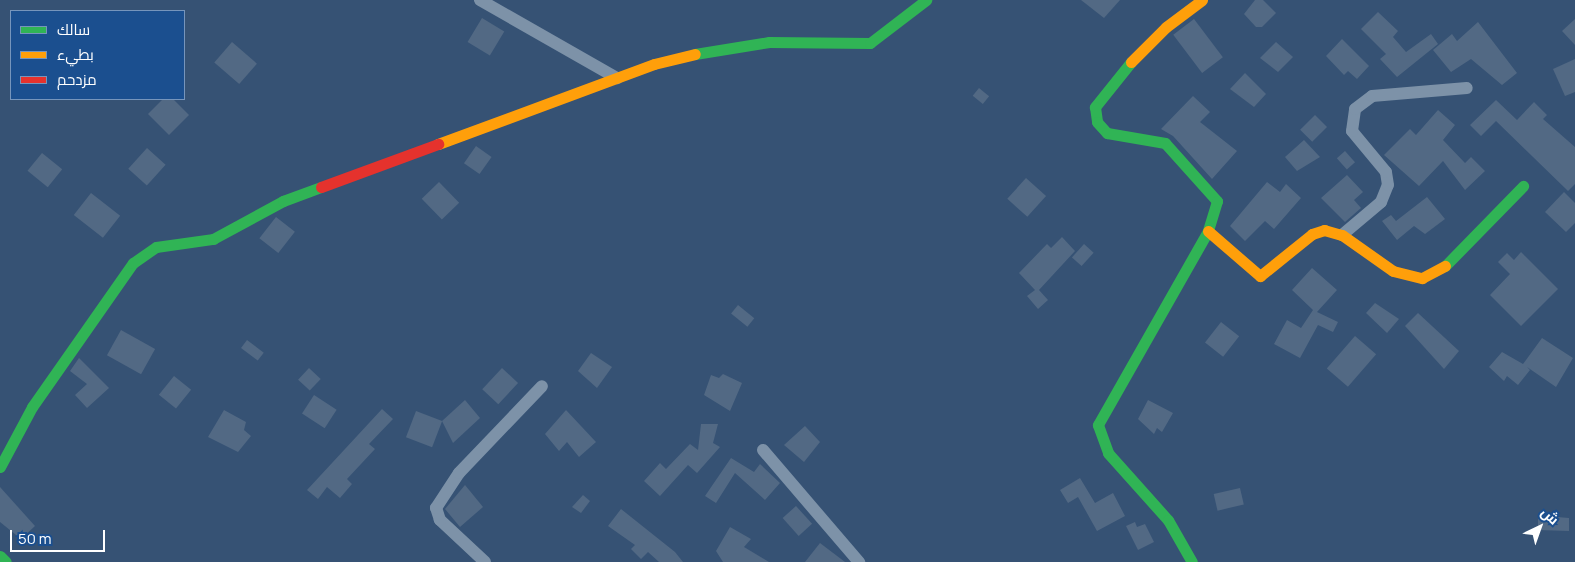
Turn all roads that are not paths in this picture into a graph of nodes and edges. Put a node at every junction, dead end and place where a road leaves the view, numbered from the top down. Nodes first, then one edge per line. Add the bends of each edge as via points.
1 (480, 0) edge
2 (926, 0) edge
3 (1202, 0) edge
4 (617, 78) junction
5 (1467, 88) dead end
6 (1523, 186) dead end
7 (1208, 231) junction
8 (1342, 235) junction
9 (542, 386) dead end
10 (763, 450) dead end
11 (0, 467) edge
12 (0, 556) edge
13 (6, 562) edge
14 (486, 562) edge
15 (859, 562) edge
16 (1192, 562) edge

1 - 4 street
2 - 4 street via 870,43 796,40 718,48
3 - 7 street via 1166,27 1164,34 1108,86 1094,107 1097,122 1107,133 1155,138 1209,188 1218,206
4 - 11 street via 283,201 213,239 171,243 144,254 132,263 32,407
5 - 8 street via 1380,95 1355,109 1352,131 1386,172 1388,185 1381,202
6 - 8 street via 1439,272 1422,278 1393,271
7 - 8 street via 1260,276 1317,230
7 - 16 street via 1098,425 1108,453 1168,520
9 - 14 street via 459,473 436,508 446,526
10 - 15 street
12 - 13 street

